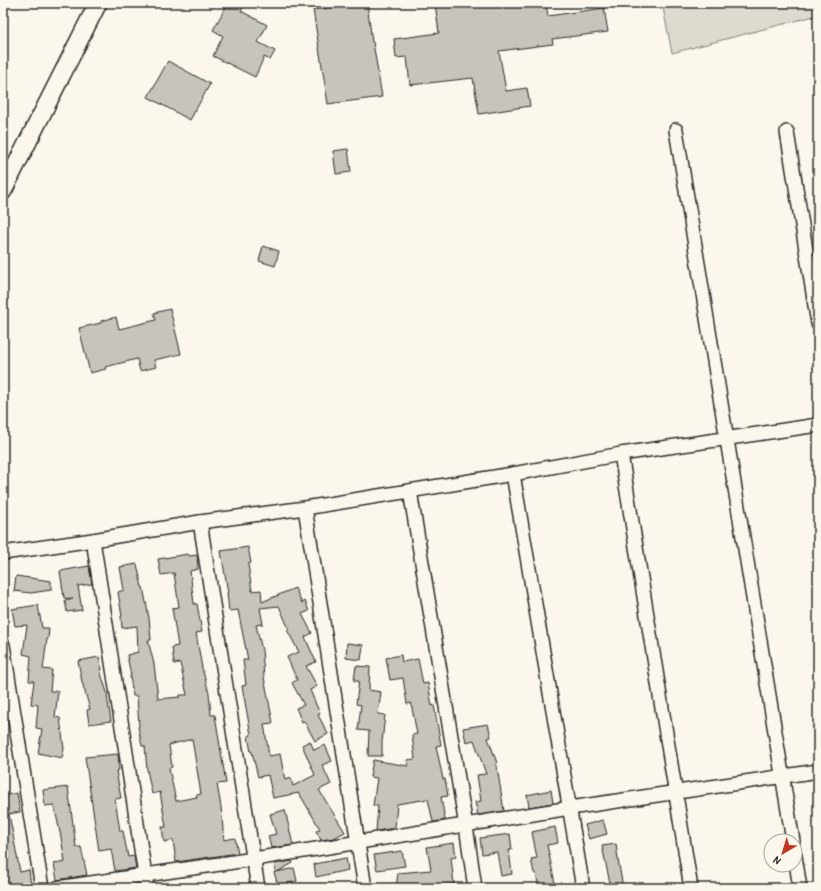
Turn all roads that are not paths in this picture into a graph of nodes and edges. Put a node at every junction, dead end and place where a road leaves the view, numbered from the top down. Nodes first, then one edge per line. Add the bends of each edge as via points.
1 (98, 3) edge
2 (676, 130) dead end
3 (787, 132) dead end
4 (3, 191) edge
5 (818, 324) edge
6 (818, 425) edge
7 (726, 439) junction
8 (620, 454) junction
9 (513, 474) junction
10 (410, 491) junction
11 (305, 508) junction
12 (200, 522) junction
13 (93, 540) junction
14 (3, 553) edge
15 (3, 645) edge
16 (818, 771) edge
17 (782, 776) junction
18 (677, 792) junction
19 (570, 808) junction
20 (466, 826) junction
21 (792, 833) edge
22 (358, 842) junction
23 (254, 859) junction
24 (798, 873) edge
25 (146, 882) edge
26 (42, 888) edge
27 (57, 888) edge
28 (258, 888) edge
29 (365, 888) edge
30 (475, 888) edge
31 (583, 888) edge
32 (691, 888) edge
33 (800, 888) edge

1 - 4 street
2 - 7 street
3 - 5 street
6 - 7 street
7 - 8 street
7 - 17 street
8 - 9 street
8 - 18 street
9 - 10 street
9 - 19 street
10 - 11 street
10 - 20 street
11 - 12 street
11 - 22 street
12 - 13 street
12 - 23 street
13 - 14 street
13 - 25 street
15 - 26 street
16 - 17 street
17 - 18 street
17 - 21 street
18 - 19 street
18 - 32 street
19 - 20 street
19 - 31 street
20 - 22 street
20 - 30 street
22 - 23 street
22 - 29 street
23 - 25 street
23 - 28 street
24 - 33 street
25 - 27 street

